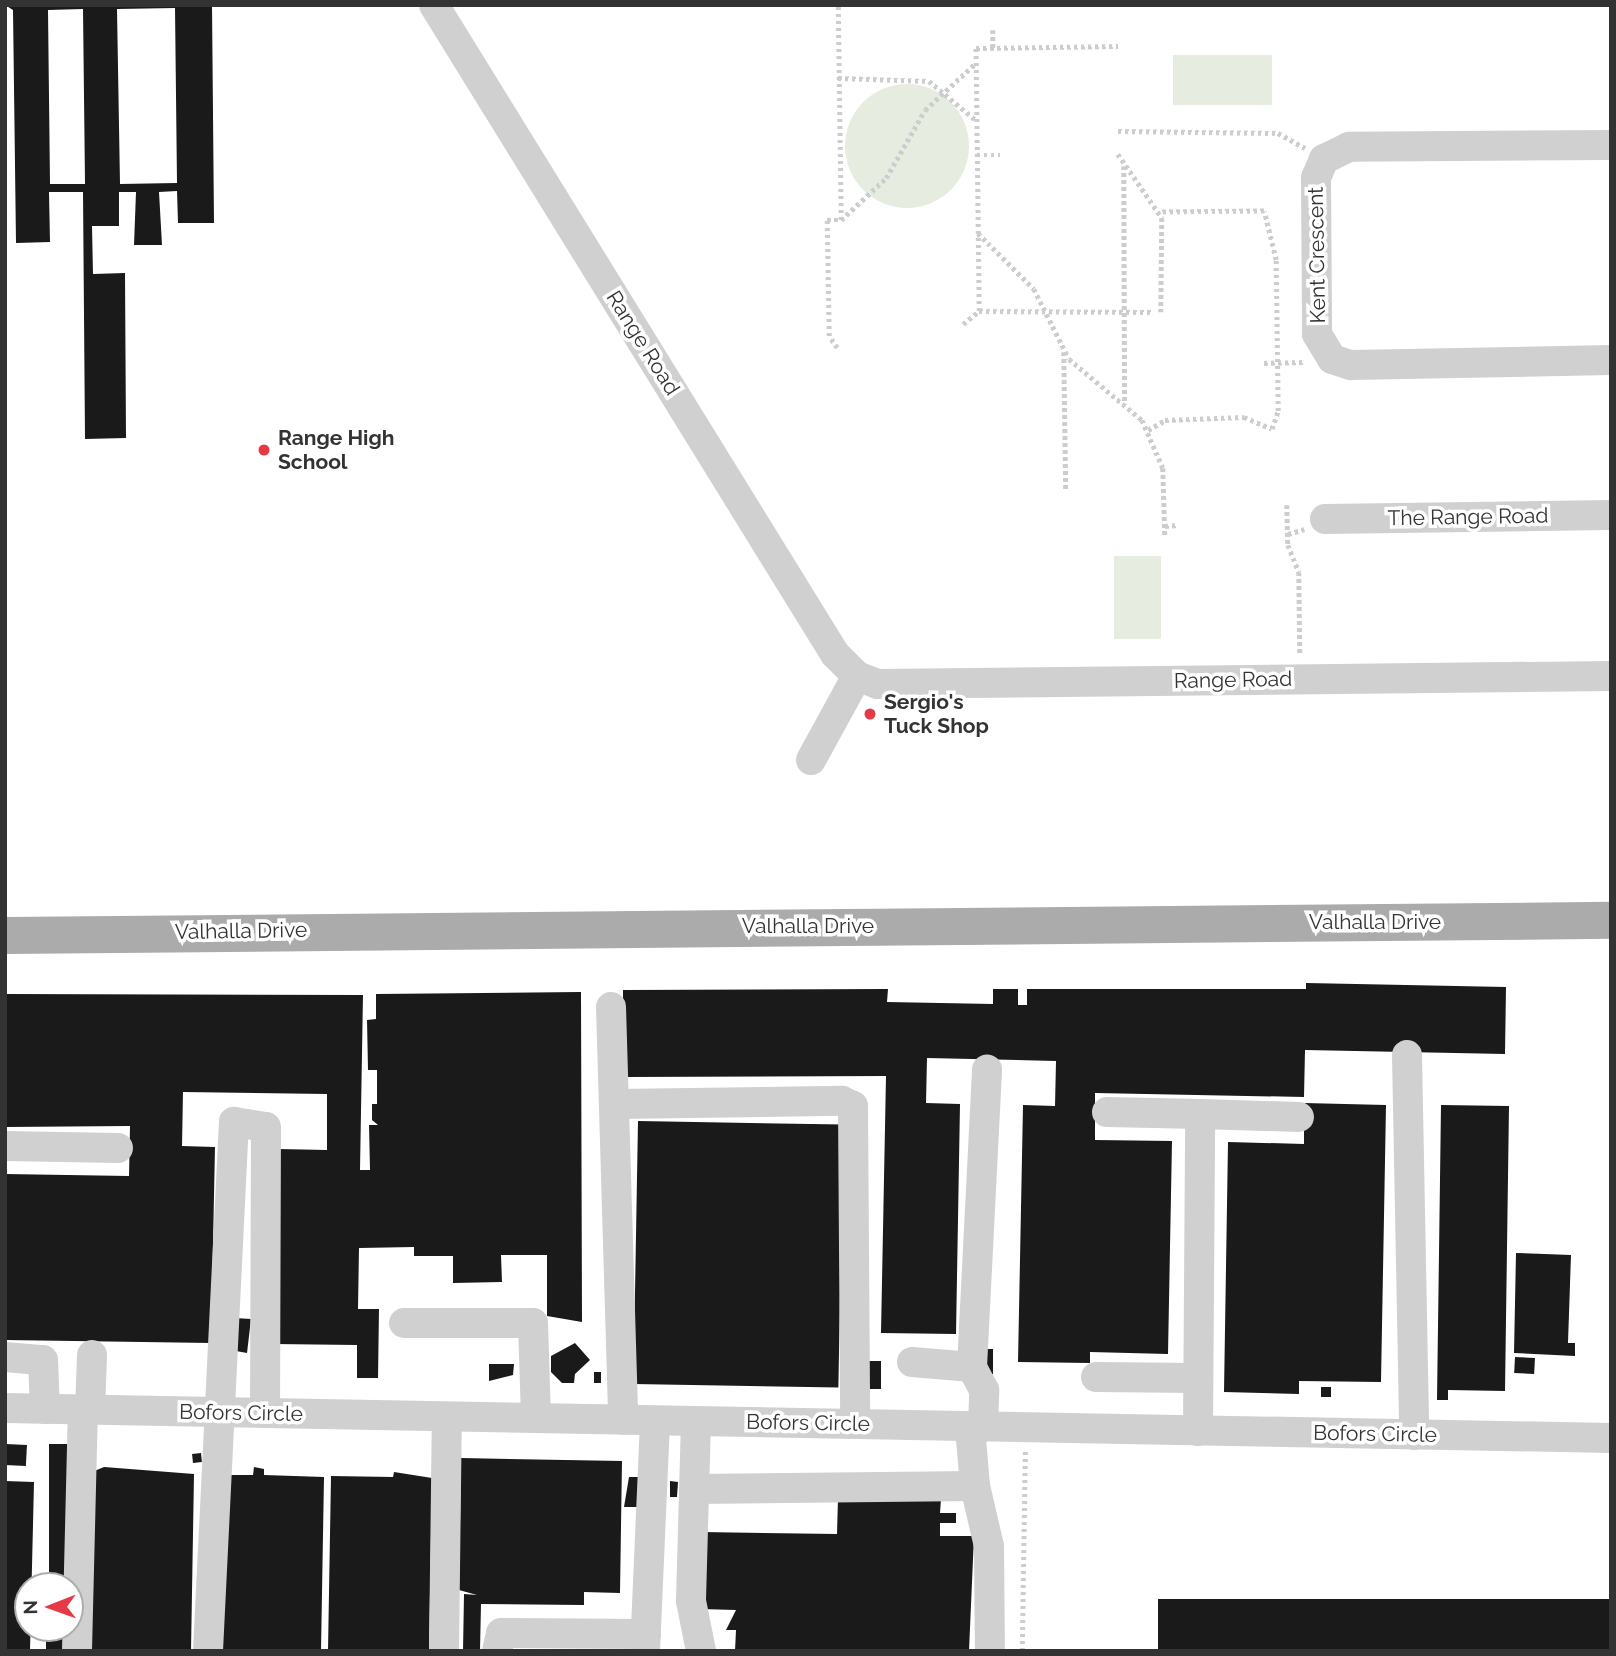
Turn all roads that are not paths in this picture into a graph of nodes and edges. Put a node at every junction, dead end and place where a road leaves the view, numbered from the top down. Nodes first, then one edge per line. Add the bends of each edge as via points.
1 (434, 5) edge
2 (1611, 145) edge
3 (1611, 360) edge
4 (1611, 515) edge
5 (1325, 519) dead end
6 (857, 676) junction
7 (1611, 676) edge
8 (811, 760) dead end
9 (1611, 920) edge
10 (5, 935) edge
11 (611, 1007) dead end
12 (1407, 1055) dead end
13 (987, 1069) dead end
14 (615, 1104) junction
15 (1107, 1112) dead end
16 (1199, 1114) junction
17 (1299, 1117) dead end
18 (5, 1146) edge
19 (118, 1148) dead end
20 (404, 1323) dead end
21 (92, 1355) dead end
22 (5, 1357) edge
23 (912, 1362) dead end
24 (972, 1367) junction
25 (1096, 1377) dead end
26 (1198, 1378) junction
27 (5, 1408) edge
28 (45, 1409) junction
29 (86, 1410) junction
30 (221, 1413) junction
31 (265, 1413) junction
32 (447, 1417) junction
33 (536, 1418) junction
34 (623, 1420) junction
35 (655, 1420) junction
36 (695, 1421) junction
37 (855, 1424) junction
38 (977, 1427) junction
39 (1198, 1431) junction
40 (1414, 1435) junction
41 (1611, 1438) edge
42 (975, 1486) junction
43 (695, 1489) junction
44 (645, 1642) edge
45 (77, 1651) edge
46 (208, 1651) edge
47 (444, 1651) edge
48 (497, 1651) edge
49 (701, 1651) edge
50 (990, 1651) edge

1 - 6 street, Range Road via 835,654
2 - 3 street, Kent Crescent via 1349,147 1324,159 1316,178 1317,334 1332,359 1351,365
4 - 5 street, The Range Road
6 - 7 street, Range Road via 878,684
6 - 8 street
9 - 10 main road, Valhalla Drive
11 - 14 street
12 - 40 street
13 - 24 street
14 - 34 street
14 - 37 street via 842,1101 853,1106
15 - 16 street
16 - 17 street
16 - 26 street
18 - 19 street
20 - 33 street via 531,1322
21 - 29 street
22 - 28 street via 44,1360
23 - 24 street
24 - 38 street via 984,1390
25 - 26 street
26 - 39 street
27 - 28 street, Bofors Circle
28 - 29 street, Bofors Circle
29 - 30 street, Bofors Circle
29 - 45 street
30 - 31 street, Bofors Circle
30 - 31 street via 234,1122 266,1127
30 - 46 street
31 - 32 street, Bofors Circle
32 - 33 street, Bofors Circle
32 - 47 street
33 - 34 street, Bofors Circle
34 - 35 street, Bofors Circle
35 - 36 street, Bofors Circle
35 - 44 street
36 - 37 street, Bofors Circle
36 - 43 street
37 - 38 street, Bofors Circle
38 - 39 street, Bofors Circle
38 - 42 street
39 - 40 street, Bofors Circle
40 - 41 street, Bofors Circle
42 - 43 street
42 - 50 street via 989,1546
43 - 49 street via 691,1601
44 - 48 street via 501,1633

